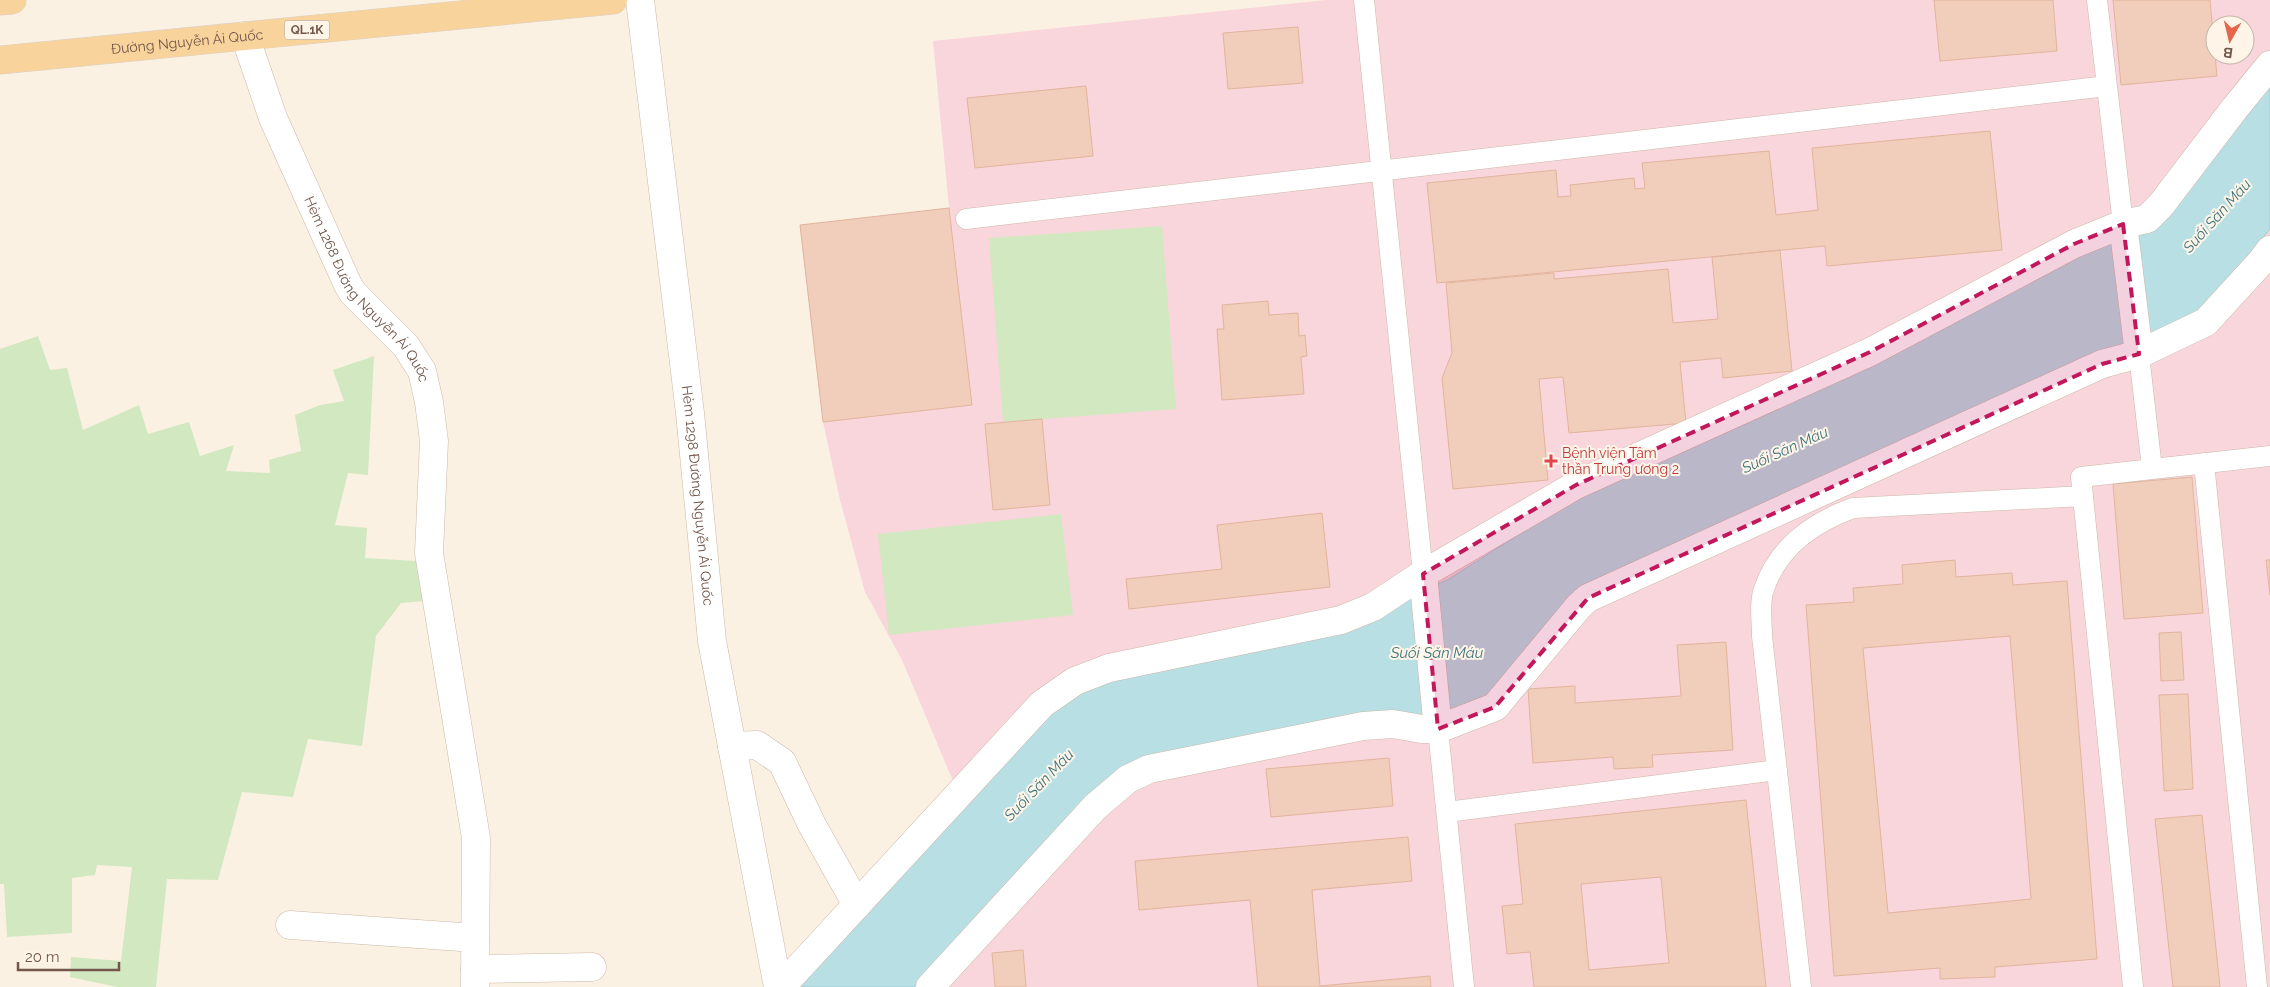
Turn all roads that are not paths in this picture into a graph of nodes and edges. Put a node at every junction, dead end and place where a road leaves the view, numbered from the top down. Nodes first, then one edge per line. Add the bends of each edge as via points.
1 (12, 0) edge
2 (613, 0) edge
3 (640, 0) edge
4 (1364, 0) edge
5 (2097, 0) edge
6 (0, 1) edge
7 (245, 36) junction
8 (0, 60) edge
9 (2270, 65) edge
10 (2107, 86) junction
11 (1382, 171) junction
12 (966, 219) dead end
13 (2124, 224) junction
14 (2270, 250) edge
15 (2139, 354) junction
16 (2270, 456) edge
17 (2204, 463) junction
18 (2152, 469) junction
19 (2083, 496) junction
20 (1422, 574) junction
21 (1438, 729) junction
22 (732, 746) junction
23 (1777, 770) junction
24 (1446, 812) junction
25 (857, 905) junction
26 (290, 925) dead end
27 (475, 938) junction
28 (592, 967) dead end
29 (475, 978) edge
30 (780, 987) edge
31 (930, 987) edge
32 (1464, 987) edge
33 (1801, 987) edge
34 (2133, 987) edge
35 (2257, 987) edge

1 - 6 main road
2 - 7 main road, Đường Nguyễn Ái Quốc / QL.1K
3 - 22 street, Hẻm 1298 Đường Nguyễn Ái Quốc via 690,412 712,641
4 - 11 lane
5 - 10 lane
7 - 8 main road, Đường Nguyễn Ái Quốc / QL.1K
7 - 27 street, Hẻm 1268 Đường Nguyễn Ái Quốc via 273,118 348,286 406,346 422,371 434,441 428,553 476,838
9 - 13 street via 2161,205 2146,219
10 - 11 lane
10 - 13 lane
11 - 12 lane
11 - 20 lane
13 - 15 street
13 - 20 street via 2074,244 1870,352 1576,485
14 - 15 street via 2206,322
15 - 18 lane
15 - 21 street via 2102,364 1588,598 1495,707
16 - 17 lane
17 - 18 lane
17 - 35 lane
18 - 19 lane via 2081,477
19 - 23 lane via 1853,508 1828,517 1797,539 1778,560 1763,590 1762,636
19 - 34 lane
20 - 21 street
20 - 25 street via 1373,607 1341,620 1109,668 1075,680 1042,704
21 - 24 lane
21 - 31 street via 1393,724 1363,726 1149,769 1128,779 1095,808
22 - 25 street via 757,745 782,762 812,825
22 - 30 street, Hẻm 1298 Đường Nguyễn Ái Quốc
23 - 24 lane
23 - 33 lane
24 - 32 lane
25 - 30 street
26 - 27 street
27 - 29 street, Hẻm 1268 Đường Nguyễn Ái Quốc
28 - 29 street

